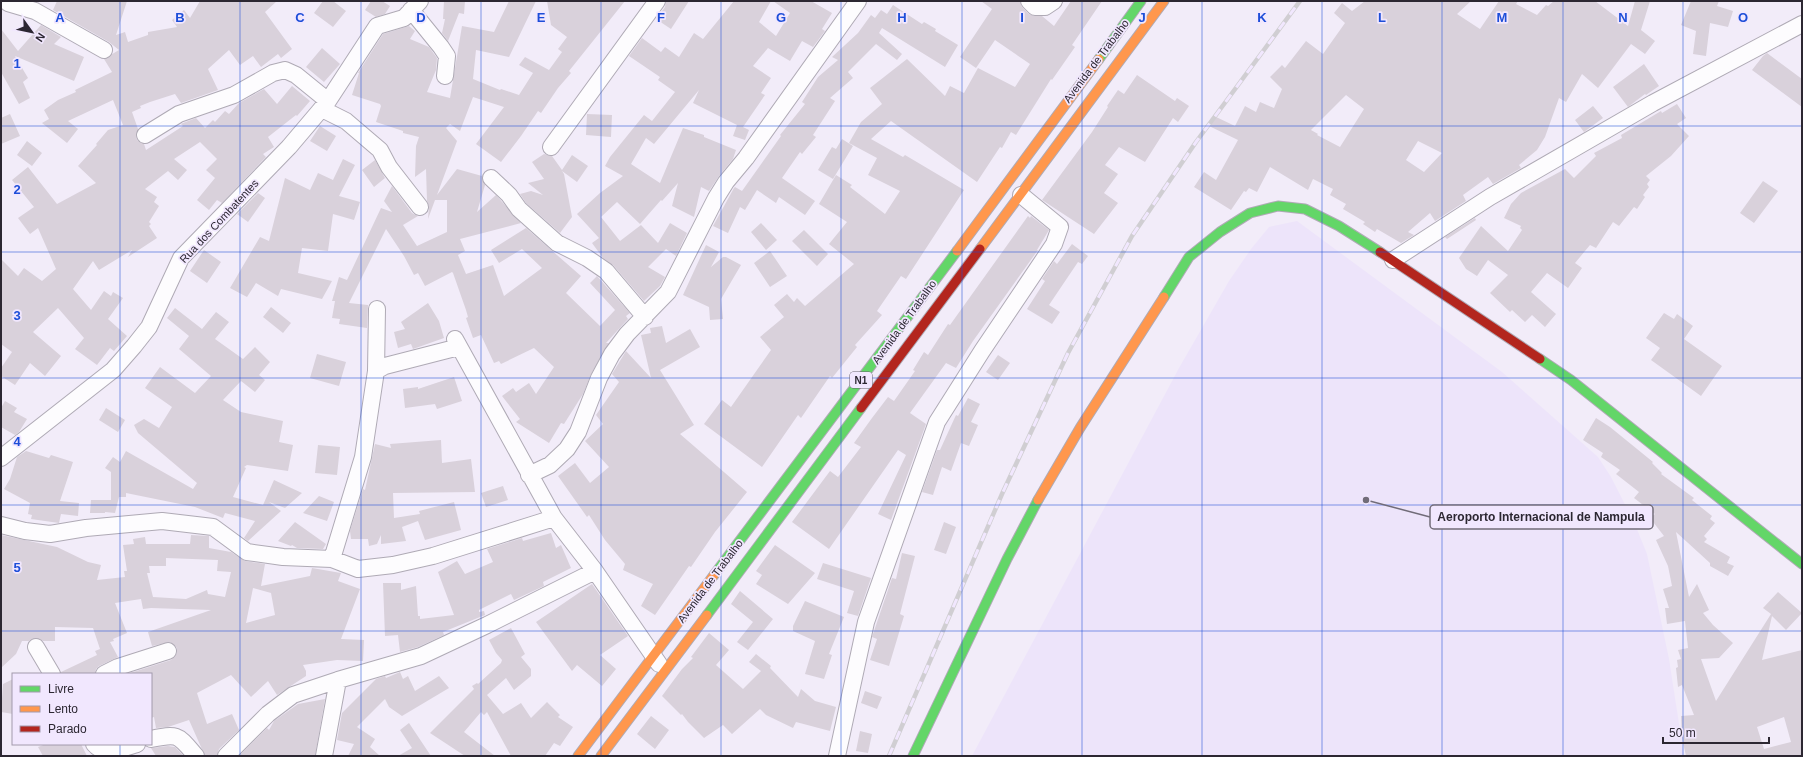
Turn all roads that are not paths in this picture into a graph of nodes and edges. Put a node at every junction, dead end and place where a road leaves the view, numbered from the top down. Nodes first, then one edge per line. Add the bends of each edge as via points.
1 (858, 1) edge
2 (1030, 1) edge
3 (1054, 1) edge
4 (1141, 1) edge
5 (1164, 1) edge
6 (651, 3) edge
7 (5, 6) edge
8 (416, 6) edge
9 (1802, 24) edge
10 (1119, 30) junction
11 (1134, 41) junction
12 (104, 50) dead end
13 (446, 76) dead end
14 (325, 105) junction
15 (145, 135) dead end
16 (551, 147) dead end
17 (491, 178) dead end
18 (1021, 195) junction
19 (420, 207) dead end
20 (1393, 260) junction
21 (377, 309) dead end
22 (645, 317) junction
23 (376, 371) junction
24 (860, 382) junction
25 (873, 393) junction
26 (1, 458) edge
27 (529, 475) junction
28 (554, 518) junction
29 (1, 525) edge
30 (732, 552) junction
31 (332, 559) junction
32 (1802, 564) edge
33 (745, 565) junction
34 (595, 571) junction
35 (36, 647) dead end
36 (168, 651) dead end
37 (653, 656) junction
38 (665, 671) junction
39 (51, 673) edge
40 (106, 673) edge
41 (338, 680) junction
42 (152, 739) edge
43 (95, 745) edge
44 (134, 745) edge
45 (196, 756) edge
46 (226, 756) edge
47 (324, 756) edge
48 (578, 756) edge
49 (601, 756) edge
50 (837, 756) edge
51 (913, 756) edge

1 - 22 street via 746,158 726,182 668,292
2 - 3 street via 1035,7 1045,7
4 - 10 main road, Avenida de Trabalho / N1
5 - 11 main road, Avenida de Trabalho / N1
6 - 16 street
7 - 12 street via 35,11
8 - 13 street via 447,56
8 - 14 street, Rua dos Combatentes via 404,18 377,26
9 - 20 street via 1653,104 1490,197
10 - 11 main road
10 - 24 main road, Avenida de Trabalho / N1
11 - 18 main road, Avenida de Trabalho / N1
14 - 15 street via 296,75 285,70 273,72 234,95 179,114
14 - 19 street via 380,150 389,167
14 - 26 street, Rua dos Combatentes via 289,147 180,258 149,327 113,370
17 - 22 street via 519,209 557,243 606,271
18 - 25 main road, Avenida de Trabalho / N1
18 - 50 street via 1060,227 1054,244 937,422 866,622
20 - 32 main road via 1570,380
20 - 51 main road via 1339,226 1305,209 1278,206 1250,213 1220,232 1189,257 1080,428 1033,508
21 - 23 street
22 - 27 street via 627,334 612,354 599,378 578,432 567,449 550,465
23 - 27 street via 457,343
23 - 31 street via 363,457
24 - 25 main road
24 - 30 main road, Avenida de Trabalho / N1
25 - 33 main road, Avenida de Trabalho / N1
27 - 28 street
28 - 31 street via 433,556 393,565 358,570
28 - 34 street
29 - 31 street via 50,534 162,521 213,527 247,552 283,557
30 - 33 main road
30 - 37 main road, Avenida de Trabalho / N1
33 - 38 main road, Avenida de Trabalho / N1
34 - 37 street
34 - 41 street via 487,626 421,656
35 - 39 street
36 - 40 street
37 - 38 street
37 - 48 main road, Avenida de Trabalho / N1
38 - 49 main road, Avenida de Trabalho / N1
41 - 46 street via 293,695 268,714
41 - 47 street
42 - 45 street via 172,735 181,738
43 - 44 street via 104,751 115,751

